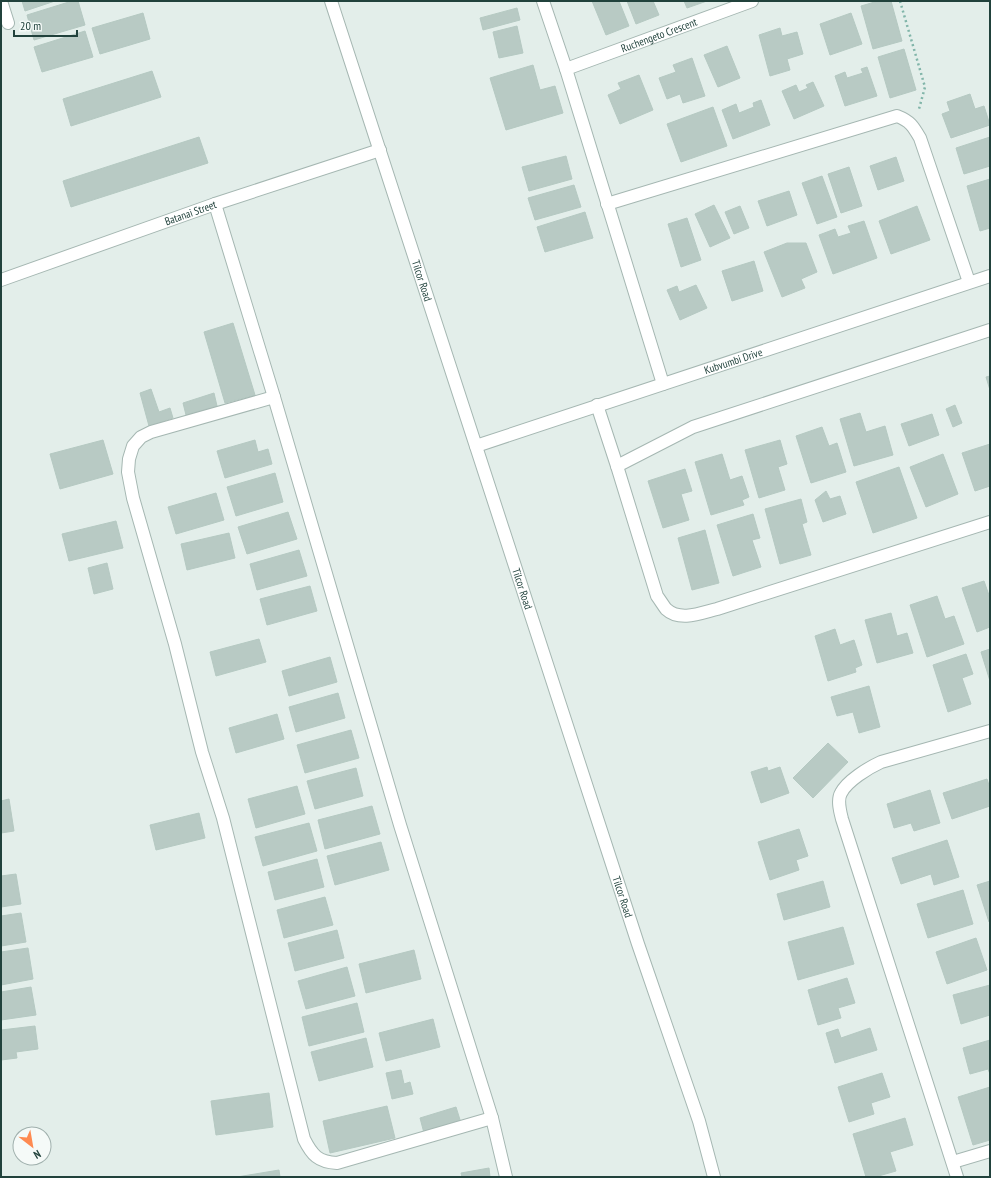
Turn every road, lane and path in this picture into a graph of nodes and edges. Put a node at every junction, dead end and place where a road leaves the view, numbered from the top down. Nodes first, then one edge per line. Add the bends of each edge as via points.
1 (1, 1) edge
2 (331, 1) edge
3 (543, 1) edge
4 (752, 1) edge
5 (900, 1) edge
6 (8, 23) dead end
7 (566, 68) junction
8 (914, 127) junction
9 (380, 150) junction
10 (215, 204) junction
11 (607, 204) junction
12 (990, 276) edge
13 (1, 280) edge
14 (969, 282) junction
15 (990, 330) edge
16 (663, 384) junction
17 (274, 397) junction
18 (597, 405) junction
19 (476, 446) junction
20 (617, 466) junction
21 (990, 522) edge
22 (990, 731) edge
23 (492, 1118) junction
24 (990, 1151) edge
25 (953, 1162) junction
26 (506, 1177) edge
27 (714, 1177) edge
28 (957, 1177) edge

1 - 6 street
2 - 9 street, Tilcor Road
3 - 7 street
4 - 7 street, Ruchengeto Crescent
5 - 8 path via 925,87
7 - 11 street
8 - 11 street via 907,120 897,116
8 - 14 street
9 - 10 street, Batanai Street
9 - 19 street, Tilcor Road
10 - 13 street, Batanai Street
10 - 17 street
11 - 16 street
12 - 14 street, Kubvumbi Drive
14 - 16 street, Kubvumbi Drive
15 - 20 street via 693,426
16 - 18 street, Kubvumbi Drive
17 - 23 street via 400,825
17 - 23 street via 141,437 133,446 128,472 202,752 224,818 304,1139 309,1150 317,1158 327,1163 337,1163
18 - 19 street, Kubvumbi Drive
18 - 20 street
19 - 27 street, Tilcor Road via 698,1121
20 - 21 street via 657,596 666,609 683,616 717,609
22 - 25 street via 881,762 866,770 840,794 842,819
23 - 26 street
24 - 25 street
25 - 28 street

